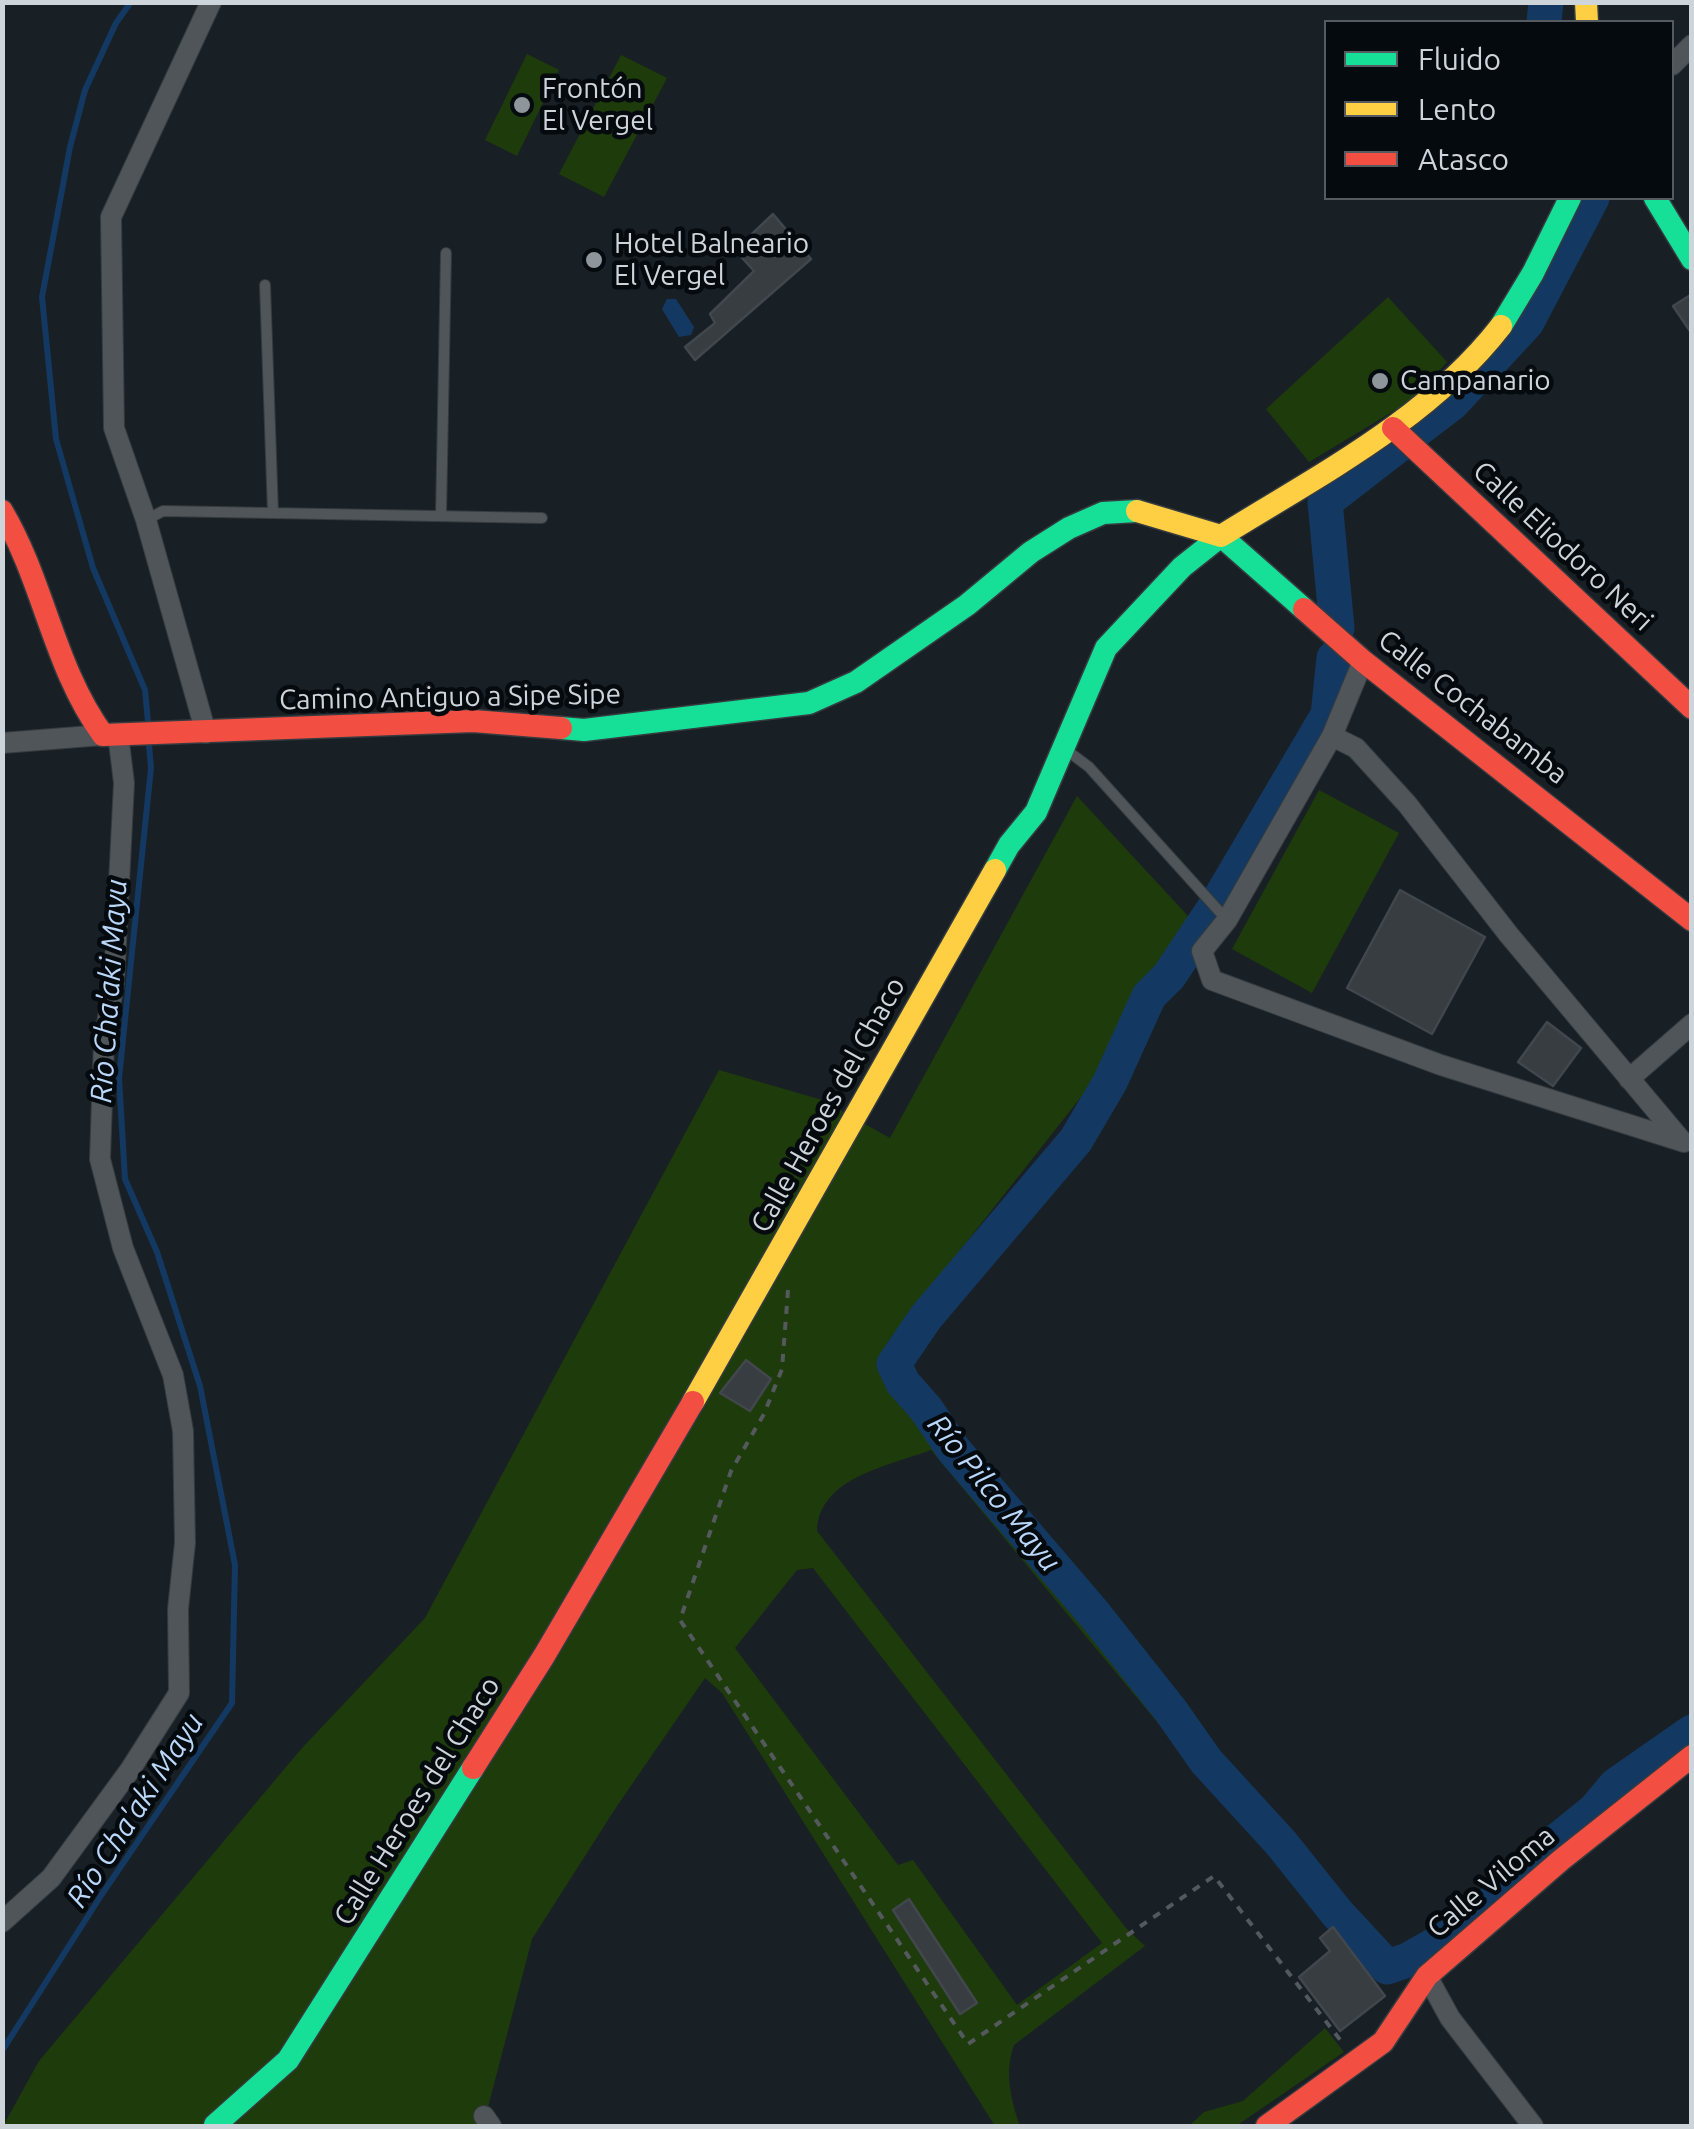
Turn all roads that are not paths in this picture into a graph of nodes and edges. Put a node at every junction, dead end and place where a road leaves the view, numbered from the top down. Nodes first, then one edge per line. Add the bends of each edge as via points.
1 (211, 2) edge
2 (1692, 45) edge
3 (1674, 63) edge
4 (1569, 200) edge
5 (1656, 200) edge
6 (446, 252) dead end
7 (1692, 259) edge
8 (265, 286) dead end
9 (1393, 428) junction
10 (2, 512) edge
11 (274, 513) junction
12 (441, 516) junction
13 (542, 518) dead end
14 (146, 520) junction
15 (1222, 536) junction
16 (1363, 661) junction
17 (1692, 708) edge
18 (206, 733) junction
19 (116, 734) junction
20 (1332, 736) junction
21 (2, 743) edge
22 (1064, 748) junction
23 (1227, 920) junction
24 (1692, 920) edge
25 (1692, 1024) edge
26 (1629, 1080) junction
27 (1688, 1144) edge
28 (1692, 1756) edge
29 (2, 1922) edge
30 (1427, 1976) junction
31 (214, 2125) edge
32 (1267, 2126) edge
33 (1533, 2126) edge

1 - 14 street via 111,217 114,428
2 - 3 street
4 - 9 street, Calle Heroes del Chaco via 1488,343
5 - 7 street
6 - 12 lane
8 - 11 lane
9 - 15 street, Calle Heroes del Chaco
9 - 17 street, Calle Eliodoro Neri
10 - 19 street via 41,592 87,717
11 - 12 lane
11 - 14 lane via 163,511
12 - 13 lane
14 - 18 street
15 - 16 street, Calle Cochabamba
15 - 18 street, Camino Antiguo a Sipe Sipe via 1134,511 1103,513 1031,552 856,682 809,704 584,730 473,721
15 - 22 street, Calle Heroes del Chaco via 1182,567 1106,648
16 - 20 street
16 - 24 street, Calle Cochabamba
18 - 19 street, Camino Antiguo a Sipe Sipe
19 - 21 street
19 - 29 street via 124,783 100,1159 123,1248 173,1375 183,1431 179,1694 50,1878
20 - 23 street
20 - 26 street via 1356,748 1407,804
22 - 23 lane
22 - 31 street, Calle Heroes del Chaco via 1036,812 1009,845 534,1672 288,2060
23 - 27 street via 1202,951 1212,980 1441,1065
25 - 26 street
26 - 27 street
28 - 30 street, Calle Viloma
30 - 32 street via 1383,2042
30 - 33 street, Calle Viloma via 1450,2018

